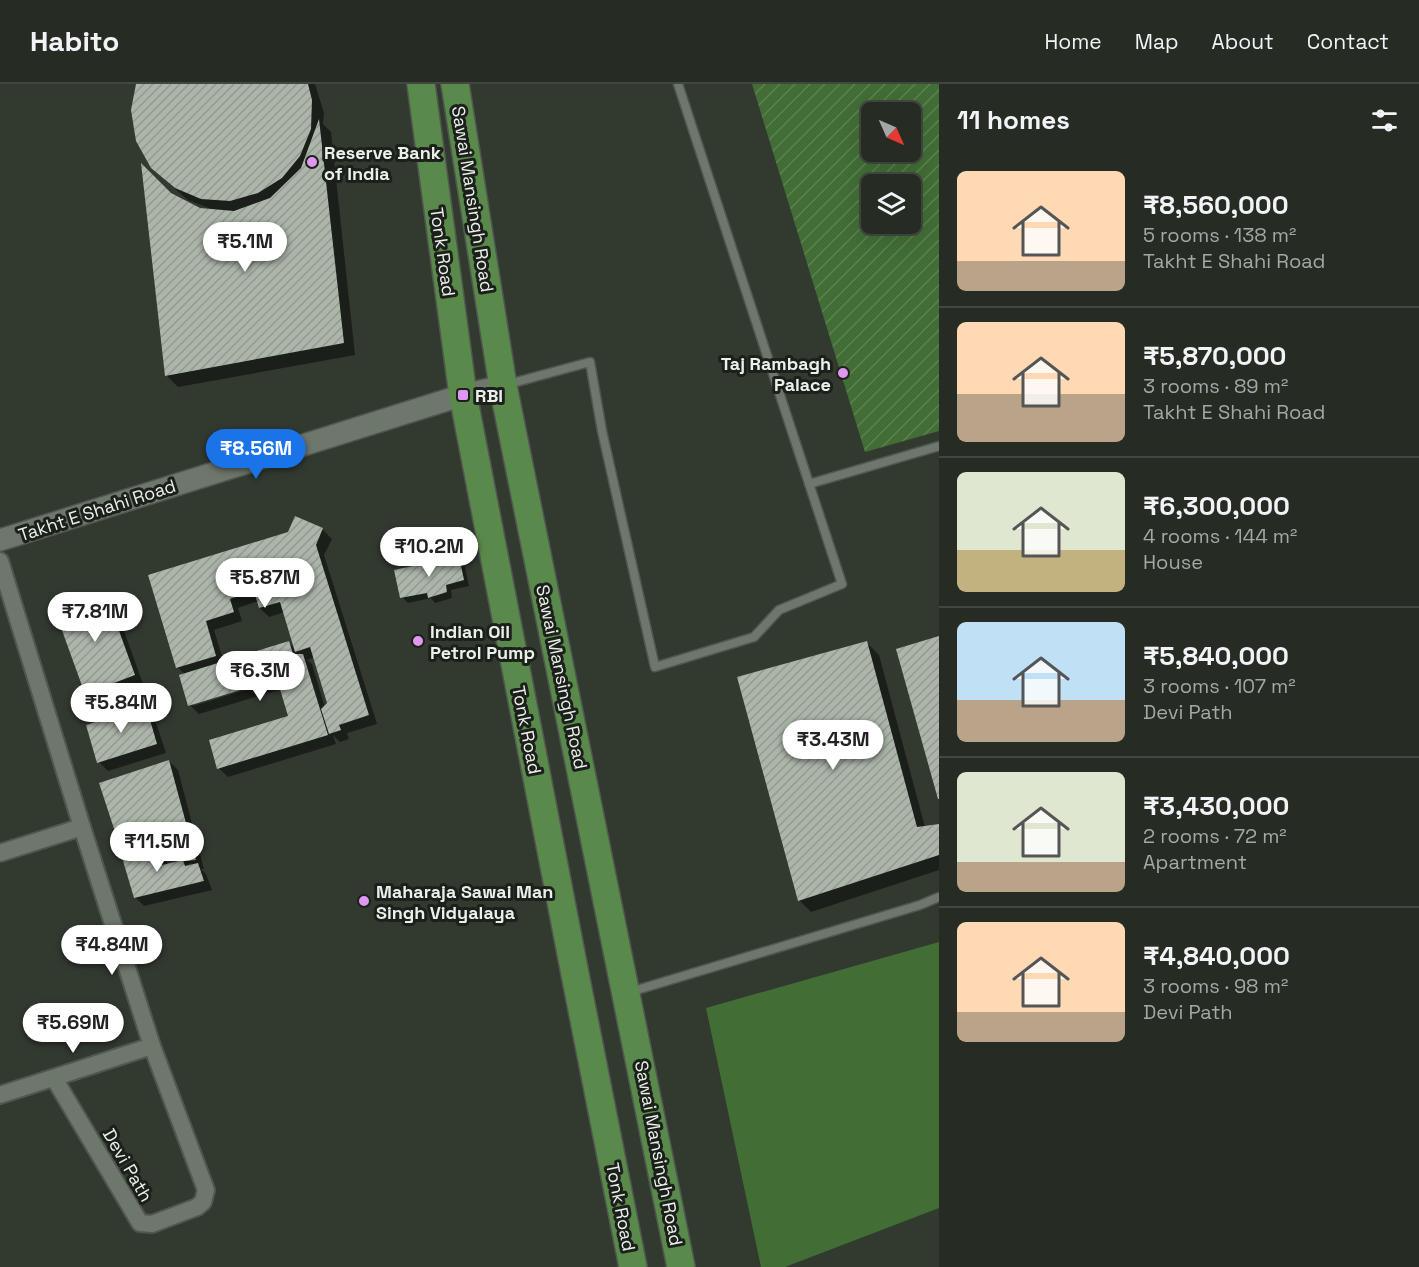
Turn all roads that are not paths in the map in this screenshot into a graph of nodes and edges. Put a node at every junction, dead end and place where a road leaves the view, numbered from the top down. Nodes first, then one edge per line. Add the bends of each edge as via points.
1 (421, 84) edge
2 (455, 84) edge
3 (678, 84) edge
4 (503, 386) junction
5 (463, 394) junction
6 (939, 446) edge
7 (809, 484) junction
8 (0, 540) edge
9 (0, 561) edge
10 (82, 827) junction
11 (0, 853) edge
12 (939, 897) edge
13 (627, 993) junction
14 (153, 1046) junction
15 (54, 1078) junction
16 (0, 1095) edge
17 (633, 1267) edge
18 (681, 1267) edge

1 - 5 main road, Tonk Road
2 - 4 main road, Sawai Mansingh Road
3 - 7 lane
4 - 5 street, Takht E Shahi Road
4 - 7 lane via 590,362 655,667 754,637 779,610 842,584
4 - 13 main road, Sawai Mansingh Road
5 - 8 street, Takht E Shahi Road
5 - 17 main road, Tonk Road
6 - 7 lane
9 - 10 street, Devi Path
10 - 11 street
10 - 14 street, Devi Path
12 - 13 lane
13 - 18 main road, Sawai Mansingh Road
14 - 15 street
14 - 15 street, Devi Path via 206,1195 197,1207 152,1224 140,1223 135,1217
15 - 16 street

